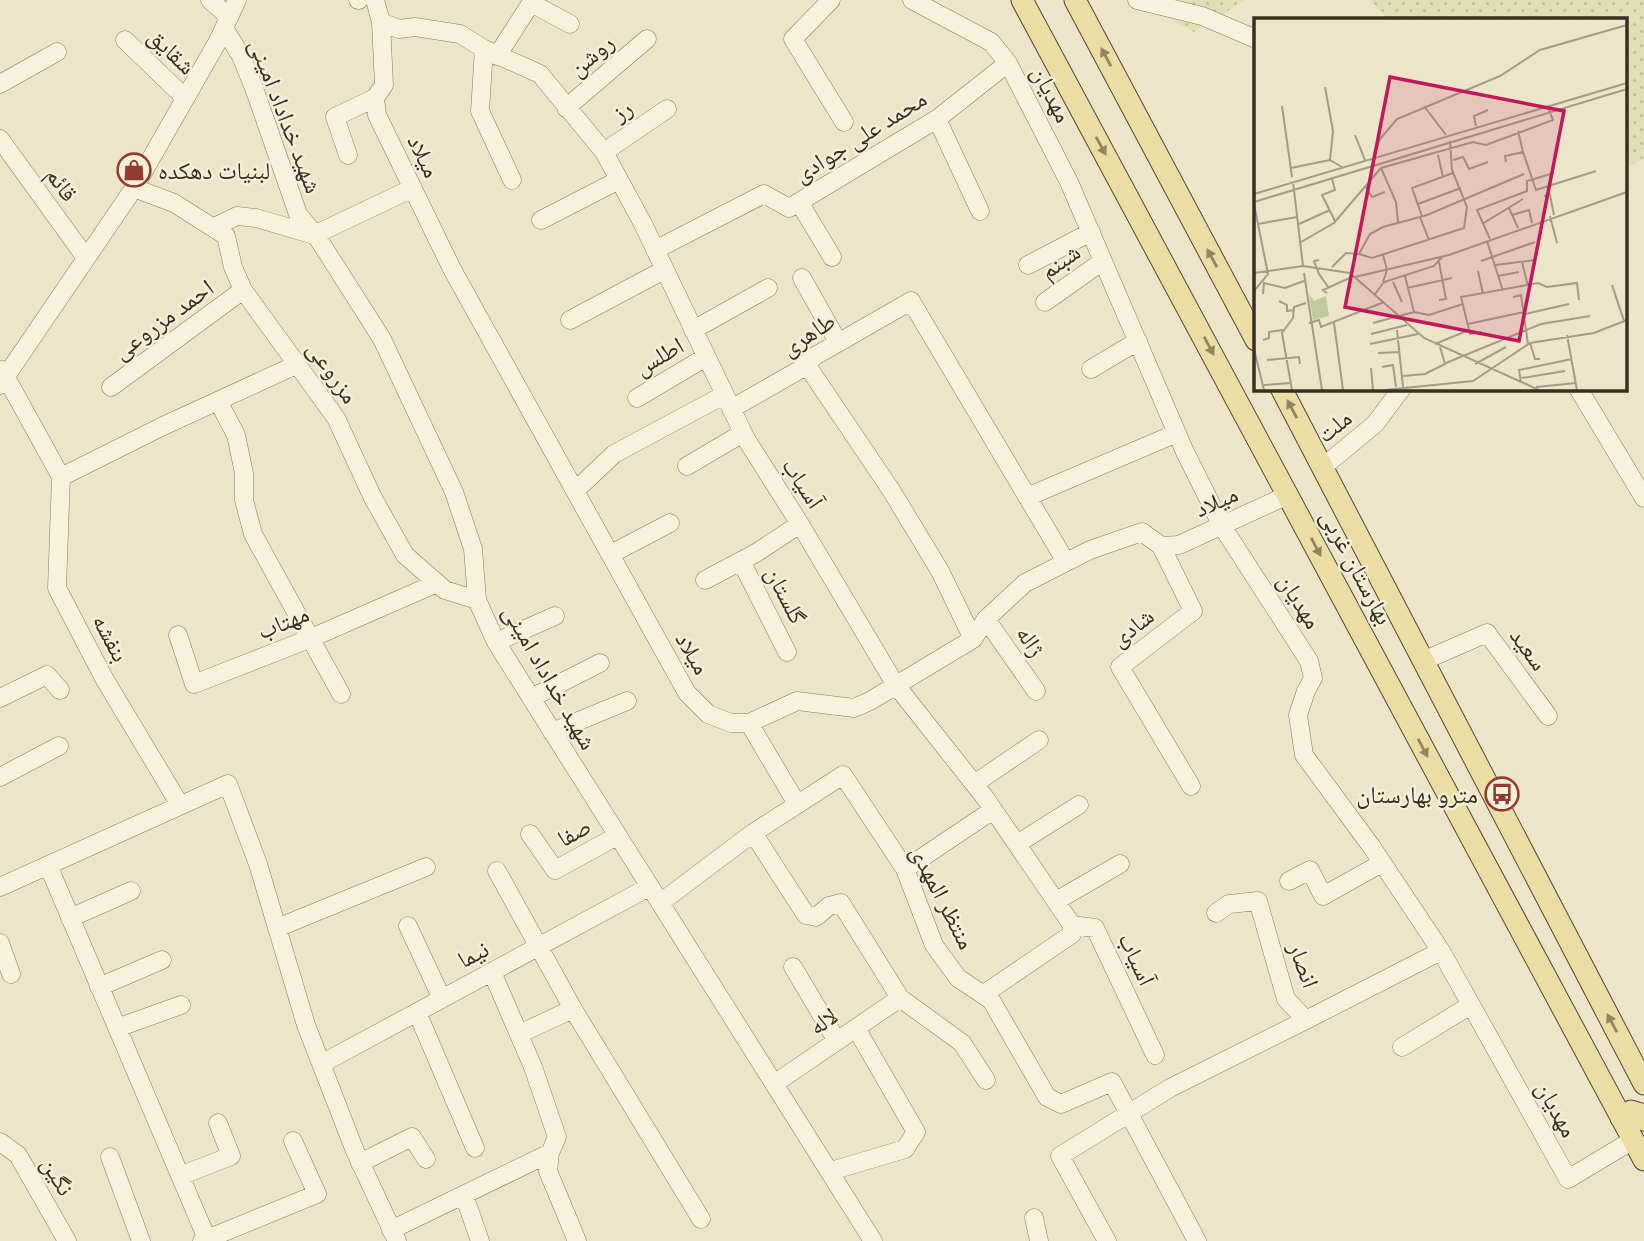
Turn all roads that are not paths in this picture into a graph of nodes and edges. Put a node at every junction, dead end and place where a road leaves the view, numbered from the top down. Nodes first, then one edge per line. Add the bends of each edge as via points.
1 (210, 0) edge
2 (375, 0) edge
3 (831, 0) edge
4 (912, 0) edge
5 (1021, 0) edge
6 (1075, 0) edge
7 (1137, 0) edge
8 (532, 2) edge
9 (230, 15) edge
10 (381, 22) junction
11 (570, 24) dead end
12 (1254, 38) edge
13 (647, 39) dead end
14 (125, 40) dead end
15 (57, 52) dead end
16 (491, 52) junction
17 (1008, 63) junction
18 (0, 84) edge
19 (185, 98) junction
20 (375, 98) junction
21 (566, 107) junction
22 (667, 109) dead end
23 (937, 119) junction
24 (844, 122) dead end
25 (0, 139) edge
26 (604, 152) junction
27 (348, 155) dead end
28 (512, 180) dead end
29 (619, 180) junction
30 (134, 188) junction
31 (412, 188) junction
32 (799, 202) junction
33 (980, 211) dead end
34 (541, 220) dead end
35 (214, 227) junction
36 (1091, 232) junction
37 (314, 235) junction
38 (655, 250) junction
39 (832, 257) dead end
40 (86, 258) junction
41 (1103, 261) junction
42 (1028, 265) dead end
43 (664, 270) junction
44 (802, 278) dead end
45 (768, 288) dead end
46 (243, 290) junction
47 (1045, 302) dead end
48 (570, 320) dead end
49 (693, 330) junction
50 (1254, 338) edge
51 (1138, 341) junction
52 (838, 342) junction
53 (706, 357) junction
54 (298, 364) junction
55 (806, 364) junction
56 (1091, 369) dead end
57 (2, 376) edge
58 (111, 387) dead end
59 (1282, 390) edge
60 (1400, 390) edge
61 (1579, 390) edge
62 (637, 398) dead end
63 (218, 401) junction
64 (728, 402) junction
65 (743, 433) junction
66 (1177, 433) junction
67 (687, 466) dead end
68 (1322, 467) junction
69 (61, 477) junction
70 (576, 490) junction
71 (1288, 495) junction
72 (1027, 497) junction
73 (1644, 498) edge
74 (670, 523) dead end
75 (800, 524) junction
76 (1222, 526) junction
77 (1161, 546) junction
78 (611, 554) junction
79 (741, 561) junction
80 (1066, 562) junction
81 (705, 580) dead end
82 (437, 583) junction
83 (477, 600) junction
84 (555, 616) dead end
85 (986, 619) junction
86 (178, 635) dead end
87 (309, 639) junction
88 (973, 639) junction
89 (496, 642) junction
90 (787, 652) dead end
91 (1423, 661) junction
92 (600, 663) dead end
93 (895, 684) junction
94 (60, 690) dead end
95 (1035, 691) dead end
96 (341, 694) dead end
97 (0, 698) edge
98 (531, 698) junction
99 (627, 701) dead end
100 (1548, 716) dead end
101 (749, 723) junction
102 (552, 732) junction
103 (1040, 740) dead end
104 (59, 746) dead end
105 (0, 777) edge
106 (974, 784) junction
107 (1191, 786) dead end
108 (797, 804) junction
109 (180, 805) junction
110 (1079, 805) dead end
111 (993, 810) junction
112 (753, 833) junction
113 (530, 834) dead end
114 (617, 836) junction
115 (1017, 844) junction
116 (1382, 863) junction
117 (1120, 864) dead end
118 (48, 865) junction
119 (426, 867) dead end
120 (905, 869) junction
121 (497, 871) dead end
122 (2, 881) edge
123 (1289, 881) dead end
124 (649, 887) junction
125 (131, 891) dead end
126 (1056, 901) junction
127 (660, 903) junction
128 (1216, 913) dead end
129 (70, 918) junction
130 (1072, 925) junction
131 (408, 926) dead end
132 (277, 928) junction
133 (0, 943) edge
134 (537, 947) junction
135 (1531, 949) junction
136 (1441, 951) junction
137 (162, 960) dead end
138 (793, 967) dead end
139 (492, 972) junction
140 (11, 974) dead end
141 (99, 987) junction
142 (984, 993) junction
143 (900, 998) junction
144 (442, 999) junction
145 (181, 1005) dead end
146 (1471, 1005) junction
147 (573, 1009) junction
148 (417, 1012) junction
149 (1306, 1020) junction
150 (117, 1028) junction
151 (856, 1028) junction
152 (519, 1034) junction
153 (837, 1041) junction
154 (1402, 1047) dead end
155 (1628, 1054) junction
156 (1155, 1055) dead end
157 (321, 1064) junction
158 (986, 1080) dead end
159 (774, 1084) junction
160 (1644, 1084) edge
161 (1129, 1113) junction
162 (1621, 1118) junction
163 (1644, 1119) edge
164 (218, 1124) dead end
165 (1633, 1140) junction
166 (293, 1141) dead end
167 (0, 1142) edge
168 (475, 1149) dead end
169 (550, 1153) junction
170 (110, 1157) dead end
171 (426, 1159) dead end
172 (1644, 1160) edge
173 (360, 1163) junction
174 (831, 1171) junction
175 (180, 1176) junction
176 (464, 1195) junction
177 (1034, 1218) dead end
178 (701, 1220) dead end
179 (394, 1236) edge
180 (205, 1240) edge
181 (67, 1241) edge
182 (141, 1241) edge
183 (480, 1241) edge
184 (577, 1241) edge
185 (873, 1241) edge
186 (1039, 1241) edge
187 (1107, 1241) edge
188 (1197, 1241) edge

1 - 9 street, شهید خداداد امینی
2 - 10 street
3 - 24 street via 793,39
4 - 17 street, مهدیان via 991,42
5 -> 71 main road, بهارستان غربی
50 -> 6 main road
7 - 12 street via 1202,16
8 - 11 street
8 - 16 street
9 - 19 street
9 - 37 street, شهید خداداد امینی via 298,214
10 - 16 street, آسیاب via 399,29 460,34
10 - 20 street via 384,85
13 - 21 street, روشن
14 - 19 street, شقایق
15 - 18 street
16 - 21 street, آسیاب via 540,74
16 - 28 street via 480,111
17 - 23 street, محمد علی جوادی
17 - 36 street, مهدیان
19 - 30 street
20 - 27 street via 335,117
20 - 31 street, میلاد via 377,115
21 - 26 street, آسیاب
22 - 26 street, رز
23 - 32 street, محمد علی جوادی
23 - 33 street
25 - 40 street, قائم
26 - 29 street, آسیاب
29 - 34 street
29 - 38 street, آسیاب
30 - 35 street, مزروعی via 174,203
30 - 40 street
31 - 37 street
31 - 70 street, میلاد via 452,270
32 - 38 street, محمد علی جوادی via 789,208 764,194
32 - 39 street
35 - 37 street via 237,216
35 - 46 street, مزروعی via 226,236
36 - 41 street, مهدیان
36 - 42 street
37 - 83 street, شهید خداداد امینی via 382,339 454,492 474,549
38 - 43 street, آسیاب
40 - 57 street
41 - 47 street, شبنم
41 - 51 street, مهدیان
43 - 48 street
43 - 49 street, آسیاب
44 - 52 street
45 - 49 street
46 - 54 street, مزروعی
46 - 58 street, احمد مزروعی
49 - 53 street, آسیاب
51 - 56 street
51 - 66 street, مهدیان
52 - 55 street, طاهری
52 - 72 street, طاهری via 911,301
53 - 62 street, اطلس
53 - 64 street, آسیاب
54 - 63 street
54 - 82 street, مزروعی via 336,418 405,555
55 - 64 street, طاهری
55 - 88 street via 919,536
57 - 69 street
68 -> 59 main road, بهارستان غربی
60 - 68 street, ملت via 1375,424
61 - 73 street
63 - 69 street
63 - 87 street via 236,435 253,534
64 - 65 street, آسیاب
64 - 70 street, طاهری via 614,454
65 - 67 street
65 - 75 street, آسیاب
66 - 72 street
66 - 76 street, مهدیان
68 - 91 main road, بهارستان غربی
69 - 109 street, بنفشه via 57,588 105,680
70 - 78 street, میلاد
71 - 76 street, میلاد
71 -> 135 main road, بهارستان غربی
72 - 80 street
74 - 78 street
75 - 79 street
75 - 93 street, آسیاب
76 - 77 street, میلاد via 1179,545
76 - 116 street, مهدیان via 1309,661 1314,678 1298,715 1304,755
77 - 80 street via 1142,532
77 - 107 street, شادی via 1193,611 1120,667
78 - 101 street, میلاد via 687,693 708,714 731,723
79 - 81 street
79 - 90 street, گلستان
80 - 85 street via 1025,583
82 - 83 street, مزروعی via 444,590
82 - 87 street, مهتاب
83 - 89 street, شهید خداداد امینی
84 - 89 street
85 - 88 street
85 - 95 street, ژاله
86 - 87 street, مهتاب via 194,684
87 - 96 street
88 - 93 street
89 - 98 street, شهید خداداد امینی
91 - 100 street, سعید via 1487,633
155 -> 91 main road, بهارستان غربی
92 - 98 street
93 - 101 street via 854,708 797,701
93 - 106 street, آسیاب
94 - 97 street via 47,675
98 - 102 street, شهید خداداد امینی
99 - 102 street
101 - 108 street
102 - 114 street, شهید خداداد امینی
103 - 106 street
104 - 105 street
106 - 111 street, آسیاب
108 - 112 street, منتظر المهدی
108 - 120 street, منتظر المهدی via 843,775
109 - 118 street
109 - 132 street via 228,784
110 - 115 street
111 - 115 street, آسیاب
111 - 120 street
112 - 127 street, منتظر المهدی
112 - 143 street via 806,915 816,917 841,902
113 - 114 street, صفا via 555,870
114 - 124 street, شهید خداداد امینی
115 - 126 street, آسیاب
116 - 123 street via 1323,896 1310,870
116 - 136 street, مهدیان
117 - 126 street
118 - 122 street
118 - 129 street
119 - 132 street
120 - 142 street, منتظر المهدی via 934,945 958,978
121 - 134 street
124 - 127 street, شهید خداداد امینی
124 - 134 street, نیما
125 - 129 street
126 - 130 street, آسیاب
127 - 159 street, شهید خداداد امینی
128 - 149 street, انصار via 1229,904 1258,901 1286,999
129 - 141 street
130 - 142 street via 1072,934
130 - 156 street, آسیاب via 1095,928
131 - 144 street
132 - 157 street
133 - 140 street
134 - 139 street, نیما
134 - 147 street
135 - 155 main road via 1564,985 1606,1059 1616,1061
135 - 162 main road, بهارستان غربی
136 - 146 street, مهدیان
136 - 149 street, انصار
137 - 141 street
138 - 153 street
139 - 144 street, نیما
139 - 152 street
141 - 150 street
142 - 161 street, منتظر المهدی via 1047,1097 1061,1104 1112,1082
143 - 151 street, لاله
143 - 158 street via 962,1043
144 - 148 street, نیما
145 - 150 street
146 - 154 street
146 - 165 street, مهدیان via 1568,1179
147 - 152 street
147 - 178 street
148 - 157 street, نیما
148 - 168 street
149 - 161 street
150 - 175 street
151 - 153 street, لاله
151 - 174 street via 916,1132 905,1149
152 - 169 street via 557,1137
153 - 159 street, لاله
155 - 160 main road, بهارستان غربی
157 - 173 street
159 - 174 street, شهید خداداد امینی
161 - 187 street via 1060,1156
161 - 188 street
162 - 163 main road via 1631,1111
162 - 165 main road, بهارستان غربی
164 - 175 street via 231,1156
165 - 172 main road, بهارستان غربی
166 - 180 street via 317,1194
167 - 181 street, نگین via 18,1155
169 - 176 street
169 - 184 street via 548,1171
170 - 182 street
171 - 173 street via 412,1137
173 - 179 street
174 - 185 street, شهید خداداد امینی
175 - 180 street
176 - 179 street
176 - 183 street
177 - 186 street

